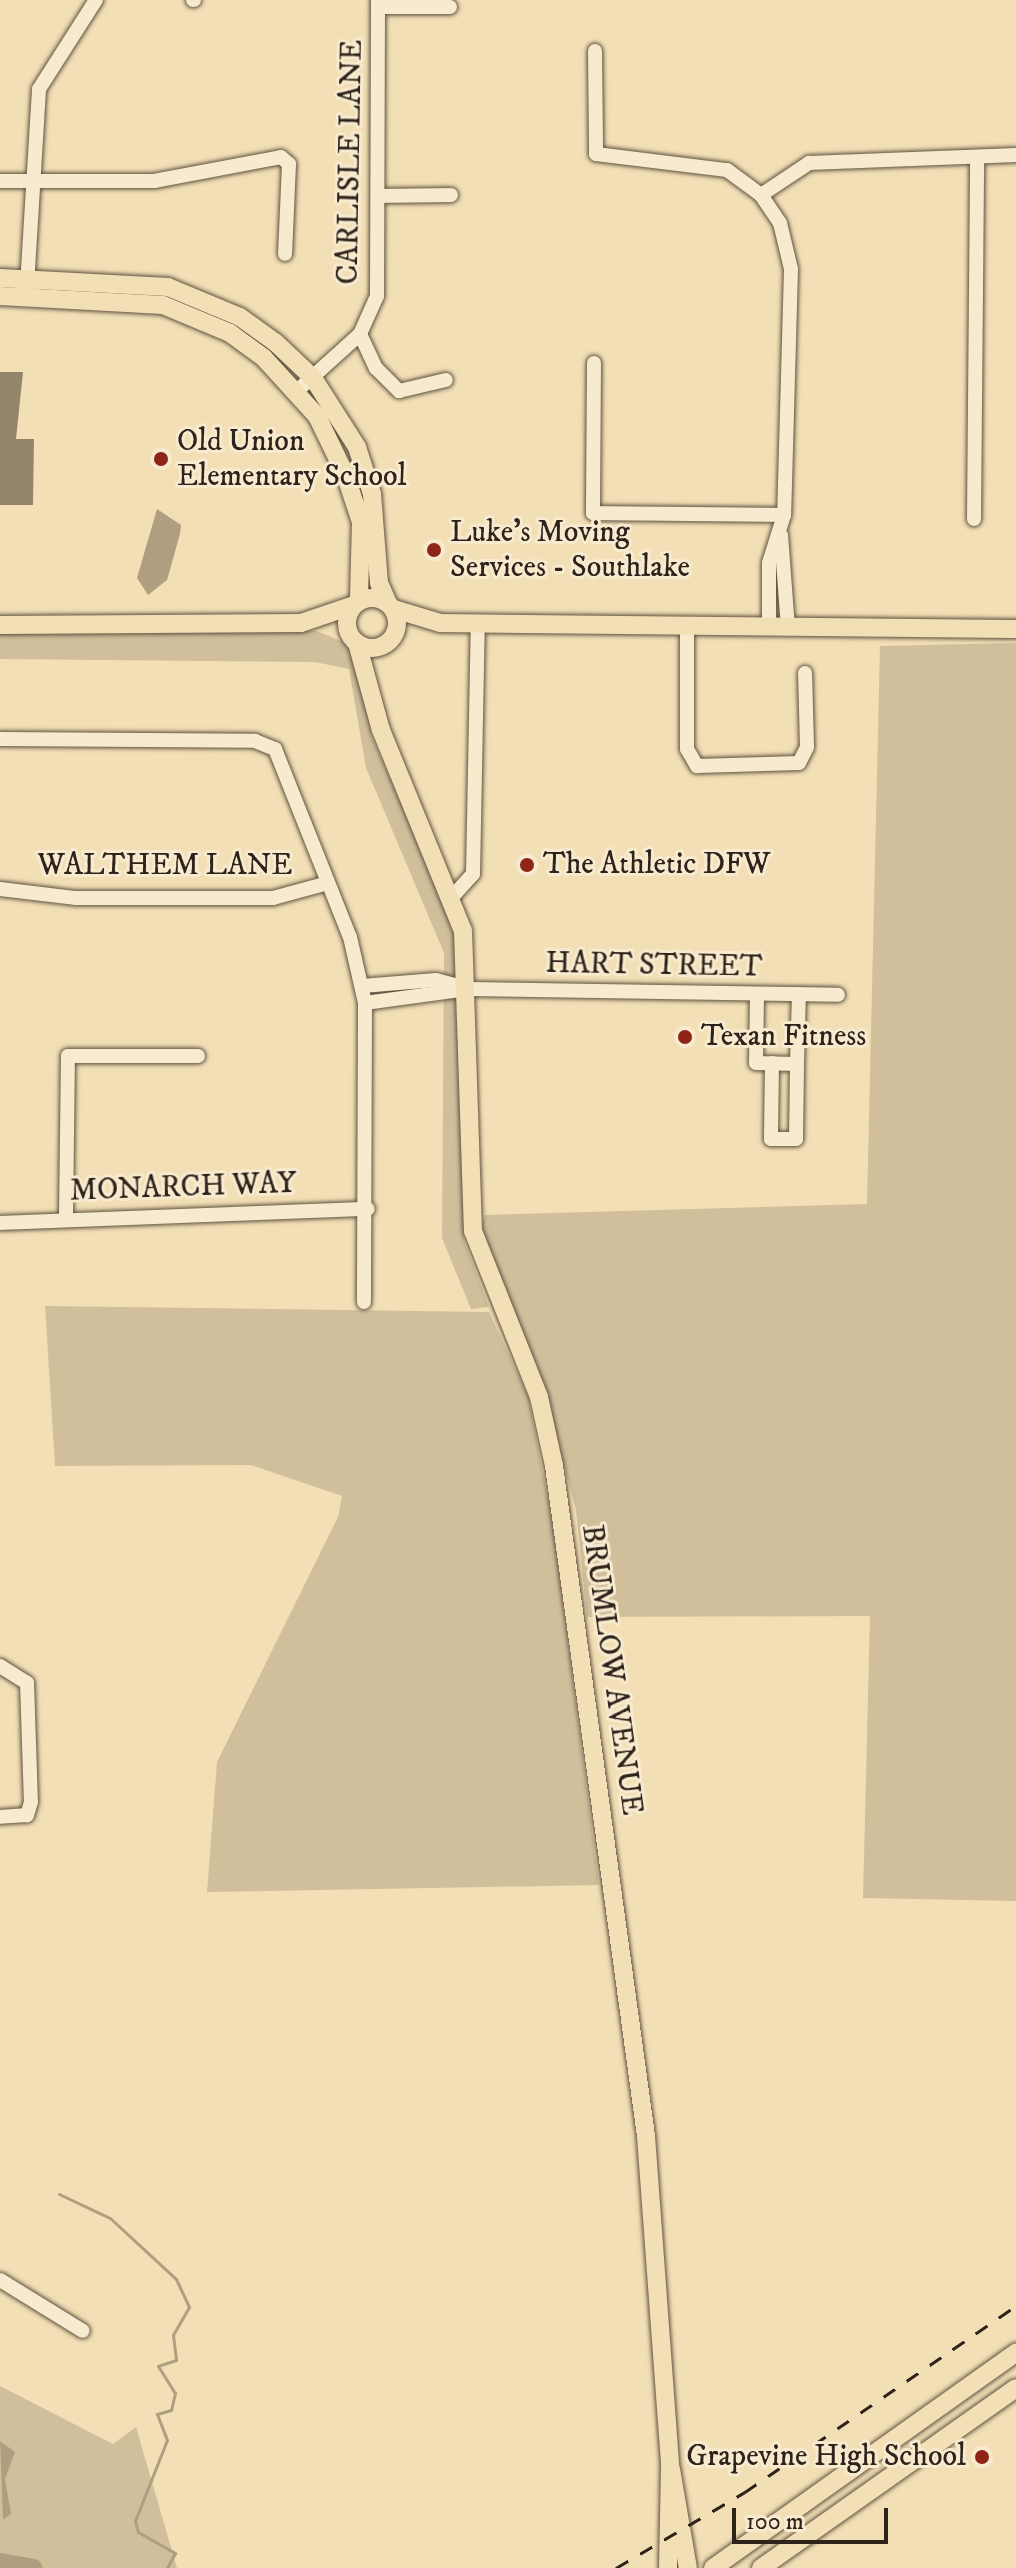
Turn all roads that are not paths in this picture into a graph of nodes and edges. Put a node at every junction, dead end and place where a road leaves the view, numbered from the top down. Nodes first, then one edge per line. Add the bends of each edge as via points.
1 (96, 0) edge
2 (378, 3) edge
3 (450, 7) dead end
4 (595, 51) dead end
5 (1016, 155) edge
6 (977, 162) junction
7 (0, 181) edge
8 (31, 181) junction
9 (451, 195) dead end
10 (761, 195) junction
11 (379, 196) junction
12 (285, 254) dead end
13 (0, 278) edge
14 (27, 287) junction
15 (0, 296) edge
16 (360, 334) junction
17 (594, 363) dead end
18 (313, 378) junction
19 (446, 380) dead end
20 (298, 390) junction
21 (784, 515) junction
22 (974, 519) dead end
23 (356, 603) junction
24 (391, 606) junction
25 (301, 623) junction
26 (440, 623) junction
27 (478, 624) junction
28 (0, 625) edge
29 (687, 627) junction
30 (778, 628) junction
31 (1016, 629) edge
32 (354, 641) junction
33 (390, 642) junction
34 (805, 673) dead end
35 (374, 701) junction
36 (0, 739) edge
37 (328, 883) junction
38 (0, 889) edge
39 (453, 896) junction
40 (362, 986) junction
41 (469, 989) junction
42 (757, 994) junction
43 (799, 994) junction
44 (838, 995) dead end
45 (365, 1003) junction
46 (198, 1056) dead end
47 (772, 1063) junction
48 (797, 1064) junction
49 (368, 1209) junction
50 (66, 1216) junction
51 (0, 1223) edge
52 (364, 1302) dead end
53 (0, 1666) edge
54 (0, 1817) edge
55 (0, 2280) edge
56 (83, 2331) dead end
57 (1016, 2353) edge
58 (1016, 2388) edge
59 (670, 2466) junction
60 (668, 2568) edge
61 (688, 2568) edge
62 (713, 2568) edge
63 (761, 2568) edge

1 - 8 street via 39,89
2 - 3 street
2 - 11 street, CARLISLE LANE
4 - 10 street via 593,140 603,160 716,166
5 - 6 street
6 - 10 street via 809,163
6 - 22 street
7 - 8 street
8 - 12 street via 154,181 281,157 289,164
8 - 14 street
9 - 11 street
10 - 21 street via 780,223 791,269
11 - 16 street, CARLISLE LANE via 377,296
13 - 14 main road
14 - 15 main road
14 - 18 main road, BRUMLOW AVENUE via 168,287 240,317
14 - 20 main road via 163,305 230,333
16 - 18 street, CARLISLE LANE
16 - 19 street via 381,375 399,391
17 - 21 street via 593,513
18 - 20 street, CARLISLE LANE
18 - 24 main road, BRUMLOW AVENUE via 366,469
20 - 23 main road via 326,433 357,510
21 - 30 street
23 - 24 main road
23 - 25 main road
23 - 32 main road via 347,622
24 - 26 main road
24 - 33 main road, BRUMLOW AVENUE
25 - 28 main road
25 - 32 main road
26 - 27 main road
26 - 33 main road
27 - 29 main road
27 - 39 street via 473,874
29 - 30 main road
29 - 34 street via 687,749 697,766 799,763 807,747
30 - 31 main road
32 - 33 main road
32 - 35 main road, BRUMLOW AVENUE
33 - 35 main road, BRUMLOW AVENUE
35 - 39 main road, BRUMLOW AVENUE via 396,770
36 - 37 street via 270,744
37 - 38 street, WALTHEM LANE via 273,898 76,898
37 - 40 street
39 - 41 main road, BRUMLOW AVENUE
40 - 41 street via 446,981
40 - 45 street
41 - 42 street, HART STREET
41 - 45 street
41 - 59 main road, BRUMLOW AVENUE via 469,1206 491,1290 539,1397 554,1466 638,2070
42 - 43 street, HART STREET
42 - 47 street via 756,1063
43 - 44 street, HART STREET
43 - 48 street
45 - 49 street
46 - 50 street via 68,1056
47 - 48 street
47 - 48 street via 771,1139 796,1139
49 - 50 street, MONARCH WAY via 274,1217
49 - 52 street
50 - 51 street, MONARCH WAY
53 - 54 street via 27,1683 31,1802 27,1815
55 - 56 street
57 - 62 main road
58 - 63 main road
59 - 60 main road, BRUMLOW AVENUE
59 - 61 main road, BRUMLOW AVENUE via 683,2504

